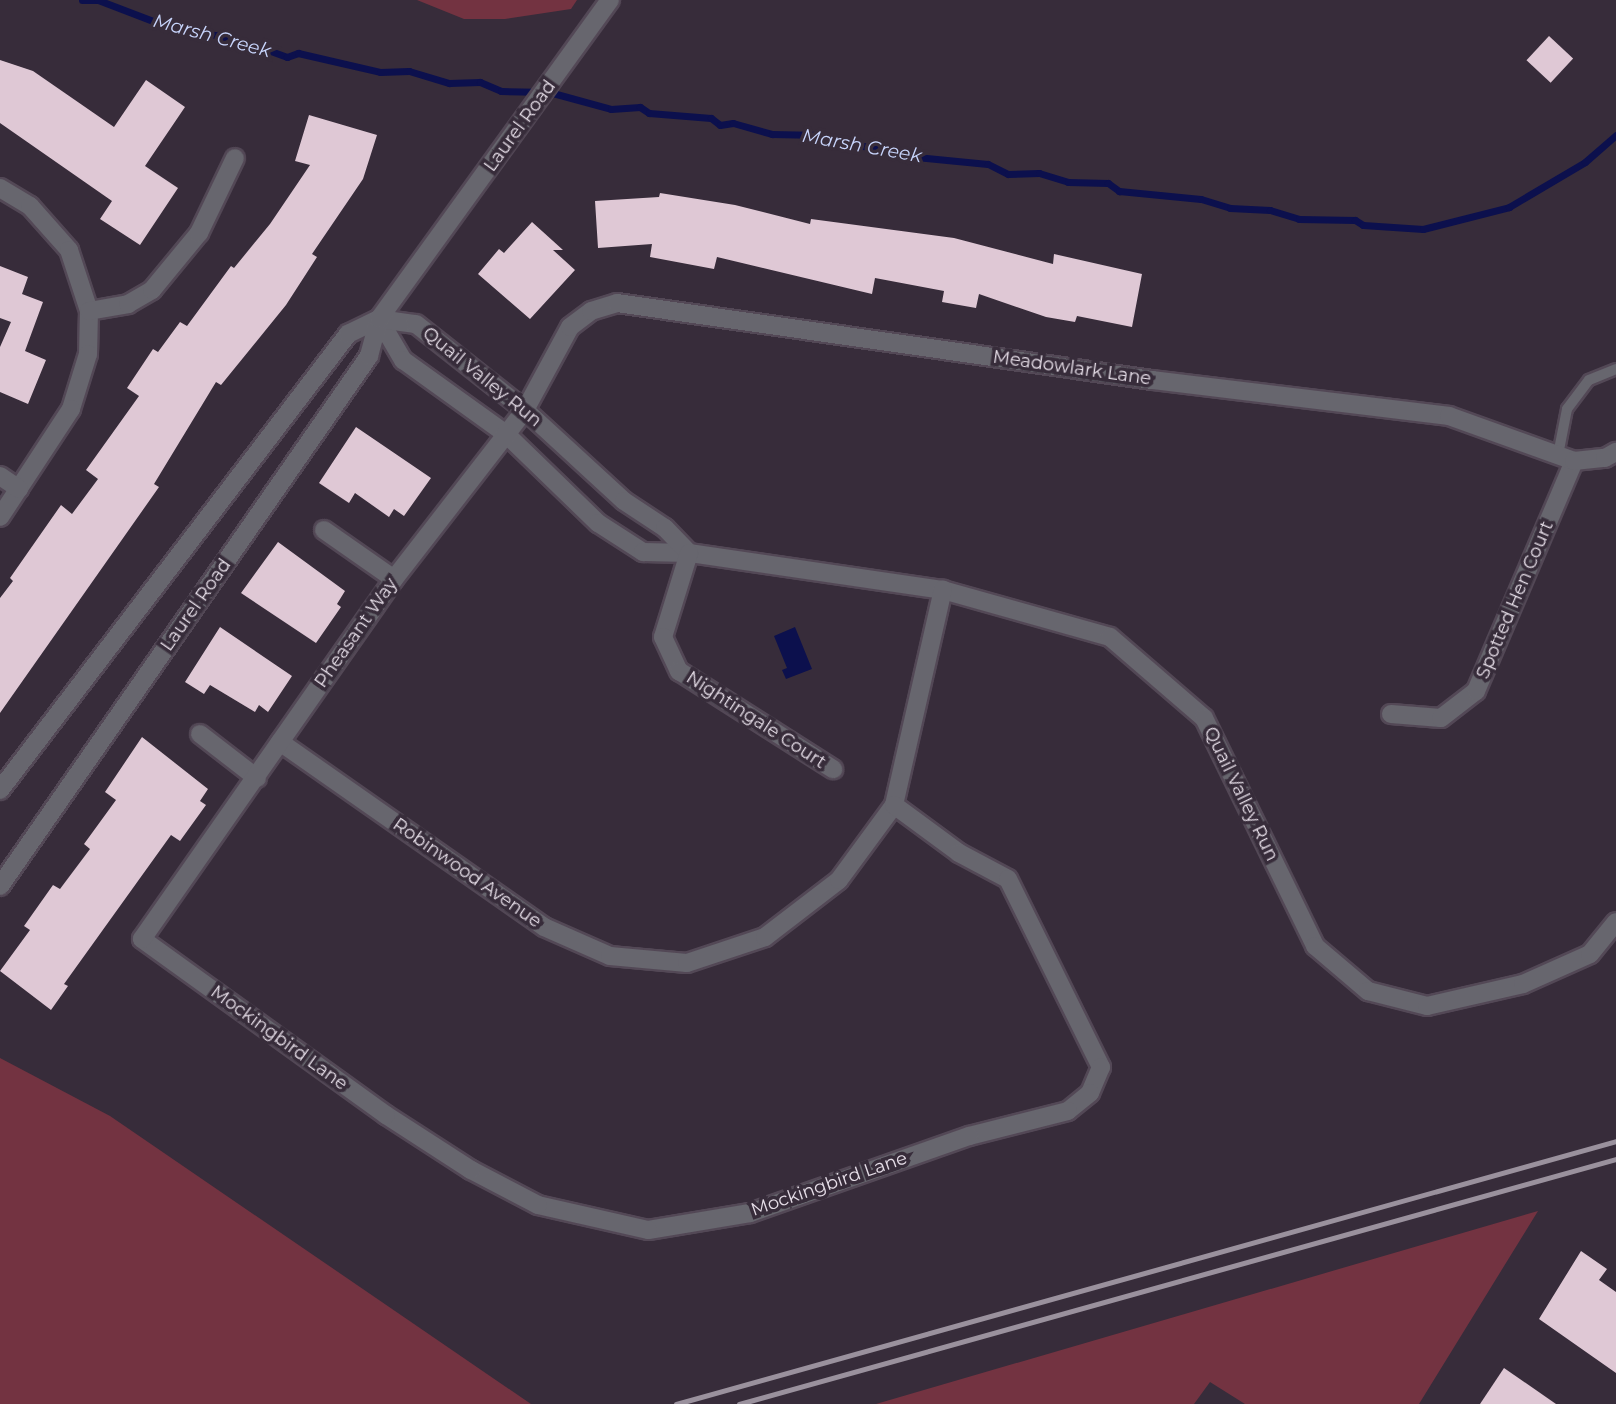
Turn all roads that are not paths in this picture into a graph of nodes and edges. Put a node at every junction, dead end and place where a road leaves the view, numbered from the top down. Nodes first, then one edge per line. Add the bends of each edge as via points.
1 (610, 0) edge
2 (235, 158) dead end
3 (0, 188) edge
4 (89, 311) junction
5 (379, 319) junction
6 (570, 327) joint
7 (1616, 369) edge
8 (526, 410) junction
9 (506, 434) junction
10 (1616, 452) edge
11 (1566, 458) junction
12 (0, 477) edge
13 (19, 489) junction
14 (0, 517) edge
15 (324, 530) dead end
16 (689, 553) junction
17 (394, 579) junction
18 (943, 590) junction
19 (1391, 714) dead end
20 (200, 734) dead end
21 (280, 742) junction
22 (833, 769) dead end
23 (257, 778) junction
24 (0, 790) edge
25 (894, 805) junction
26 (0, 886) edge
27 (1616, 922) edge
28 (142, 939) joint

1 - 5 street, Laurel Road
2 - 4 street via 199,233 152,290 128,303
3 - 4 street via 30,206 69,250
4 - 13 street via 88,354 71,409
5 - 8 street, Quail Valley Run via 416,324
5 - 9 street, Quail Valley Run via 403,360
5 - 24 street, Laurel Road via 348,334
5 - 26 street, Laurel Road via 369,356
6 - 8 street, Pheasant Way
6 - 11 street, Meadowlark Lane via 591,311 617,303 1152,380 1449,416
7 - 11 lane via 1589,380 1567,409
8 - 9 street, Pheasant Way
8 - 16 street, Quail Valley Run via 624,501 665,528
9 - 16 street, Quail Valley Run via 598,523 643,552
9 - 17 street, Pheasant Way
10 - 11 street via 1605,458
11 - 19 street, Spotted Hen Court via 1476,691 1441,718
12 - 13 street
13 - 14 street
15 - 17 street
16 - 18 street, Quail Valley Run
16 - 22 street, Nightingale Court via 663,638 679,671
17 - 21 street, Pheasant Way
18 - 25 street, Robinwood Avenue
18 - 27 street, Quail Valley Run via 1110,637 1204,718 1315,946 1368,991 1427,1006 1523,985 1590,954
20 - 23 street
21 - 23 street, Pheasant Way
21 - 25 street, Robinwood Avenue via 544,927 610,956 687,963 765,937 839,880
23 - 28 street, Pheasant Way
25 - 28 street, Mockingbird Lane via 959,853 1008,879 1101,1067 1090,1093 1068,1111 969,1136 750,1213 648,1230 538,1205 471,1170 386,1115

